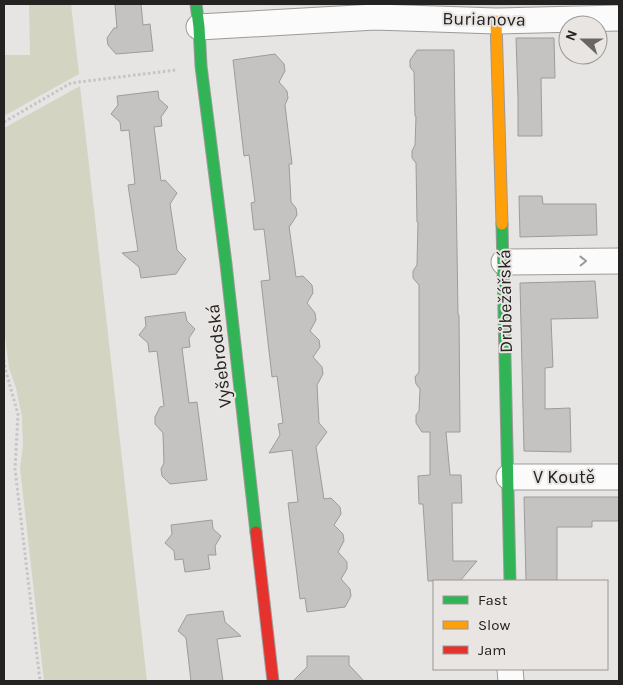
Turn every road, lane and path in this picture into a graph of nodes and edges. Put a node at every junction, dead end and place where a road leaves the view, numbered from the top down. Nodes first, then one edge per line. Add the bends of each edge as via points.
1 (197, 16) edge
2 (619, 18) edge
3 (496, 21) junction
4 (201, 66) junction
5 (4, 122) edge
6 (619, 261) edge
7 (504, 262) junction
8 (4, 360) edge
9 (509, 477) junction
10 (619, 477) edge
11 (510, 580) edge
12 (40, 681) edge
13 (273, 681) edge

1 - 3 street, Burianova
1 - 4 street, Vyšebrodská
2 - 3 street, Burianova
3 - 7 street, Drůbežářská
4 - 5 path via 71,82
4 - 13 street, Vyšebrodská
7 -> 6 street
7 - 9 street, Drůbežářská
8 - 12 path via 18,414 16,468
9 - 10 street, V Koutě
9 - 11 street, Drůbežářská

